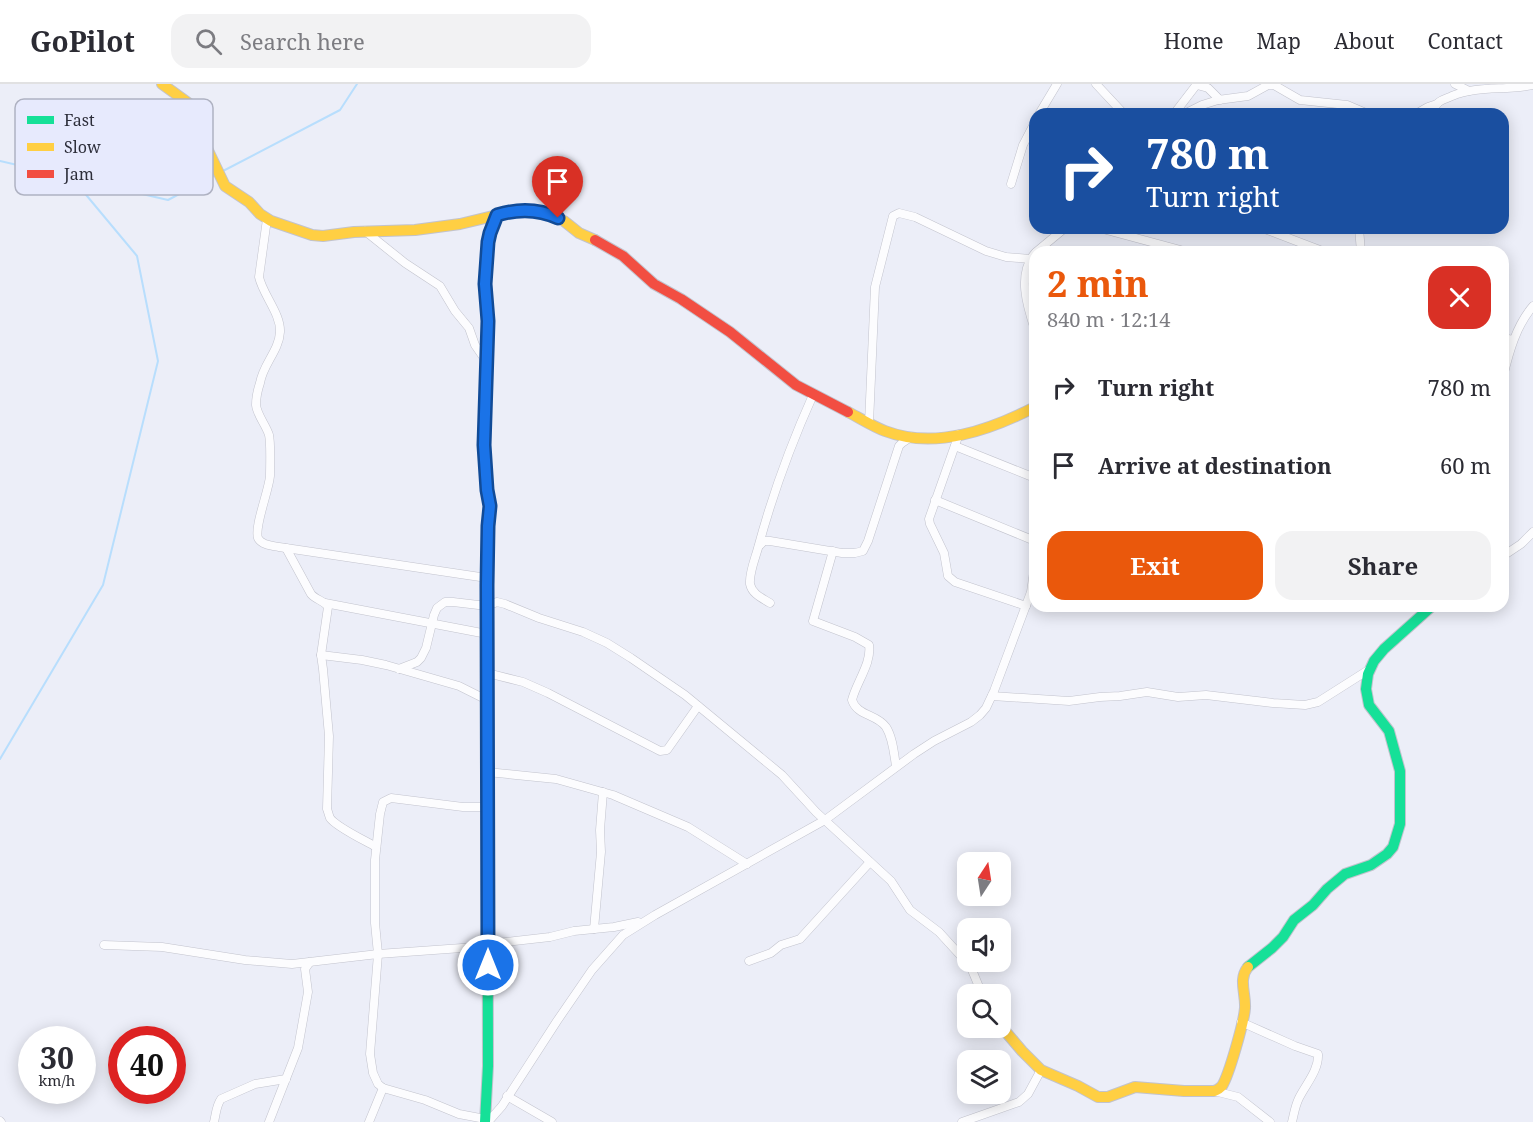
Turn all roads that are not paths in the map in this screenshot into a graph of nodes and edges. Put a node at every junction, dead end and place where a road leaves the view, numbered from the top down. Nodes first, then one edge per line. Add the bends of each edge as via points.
1 (162, 84) edge
2 (1057, 84) edge
3 (1096, 84) edge
4 (1455, 84) edge
5 (1533, 84) edge
6 (1197, 85) edge
7 (1469, 91) junction
8 (183, 99) edge
9 (1220, 100) junction
10 (1437, 104) junction
11 (1043, 108) edge
12 (1118, 108) edge
13 (1179, 108) edge
14 (1196, 108) edge
15 (1354, 108) edge
16 (1426, 108) edge
17 (1435, 108) edge
18 (1029, 134) edge
19 (213, 161) edge
20 (1011, 184) dead end
21 (497, 215) junction
22 (267, 219) junction
23 (365, 231) junction
24 (1058, 234) edge
25 (1121, 234) edge
26 (1278, 234) edge
27 (1044, 246) edge
28 (1166, 246) edge
29 (1310, 246) edge
30 (1029, 255) edge
31 (1029, 266) edge
32 (1025, 282) junction
33 (1029, 283) edge
34 (1029, 299) edge
35 (1533, 306) edge
36 (1509, 339) edge
37 (1514, 340) junction
38 (1509, 357) edge
39 (486, 361) junction
40 (813, 395) junction
41 (1029, 410) edge
42 (868, 423) junction
43 (959, 434) junction
44 (911, 437) junction
45 (955, 446) junction
46 (1029, 476) edge
47 (935, 500) junction
48 (1533, 532) edge
49 (1029, 539) edge
50 (759, 546) junction
51 (286, 548) junction
52 (833, 551) junction
53 (1509, 552) edge
54 (487, 578) junction
55 (1029, 598) edge
56 (325, 603) junction
57 (770, 603) dead end
58 (487, 606) junction
59 (1026, 606) junction
60 (1427, 612) edge
61 (431, 624) junction
62 (487, 634) junction
63 (321, 656) junction
64 (399, 669) junction
65 (1370, 669) junction
66 (487, 673) junction
67 (992, 696) junction
68 (487, 700) junction
69 (698, 706) junction
70 (896, 766) junction
71 (487, 772) junction
72 (603, 792) junction
73 (488, 807) junction
74 (825, 820) junction
75 (376, 847) junction
76 (870, 862) junction
77 (747, 864) junction
78 (645, 921) junction
79 (594, 929) junction
80 (488, 944) junction
81 (104, 945) dead end
82 (378, 954) junction
83 (749, 961) dead end
84 (310, 962) junction
85 (978, 984) edge
86 (1241, 1022) junction
87 (1011, 1038) edge
88 (1041, 1070) junction
89 (286, 1079) junction
90 (383, 1088) junction
91 (1214, 1091) junction
92 (507, 1096) junction
93 (486, 1121) edge
94 (214, 1122) edge
95 (269, 1122) edge
96 (369, 1122) edge
97 (552, 1122) edge
98 (962, 1122) edge
99 (1270, 1122) edge
100 (1292, 1122) edge

1 - 8 street
2 - 11 street
3 - 12 street
4 - 7 street
5 - 7 street
6 - 9 street via 1208,88
6 - 13 street
7 - 10 street
9 - 14 street
9 - 15 street via 1248,96 1274,85 1300,100
10 - 16 street
10 - 17 street
18 - 20 street
19 - 22 street via 225,186
21 - 23 street via 425,229
21 - 39 street via 490,233 486,266
21 - 40 street via 514,210 558,218 601,242 654,284 717,323
22 - 23 street via 316,235
22 - 51 street via 259,277 277,317 280,334 262,372 257,401 270,442 270,478 258,538
23 - 39 street via 440,286
24 - 27 street
25 - 28 street
26 - 29 street
30 - 42 street via 1006,257 915,217 899,213 893,216 875,287
31 - 32 street
32 - 33 street
32 - 34 street
35 - 37 street
36 - 37 street
37 - 38 street
39 - 54 street via 484,445 490,506
40 - 42 street
40 - 50 street
41 - 43 street via 1003,422
42 - 44 street
43 - 44 street via 928,440
43 - 45 street
44 - 52 street via 899,446 865,547 855,553
45 - 46 street
45 - 47 street
47 - 49 street
47 - 59 street via 929,519 944,553 949,578
48 - 53 street
50 - 52 street via 770,541
50 - 57 street via 750,584 758,596
51 - 54 street
51 - 56 street via 311,594
52 - 70 street via 813,621 869,645 867,662 852,700 854,707 884,725
54 - 58 street
55 - 59 street
56 - 61 street
56 - 63 street via 328,611
58 - 61 street via 445,602 437,608
58 - 62 street
58 - 69 street via 505,604 607,643
59 - 67 street
60 - 65 street via 1380,652
61 - 62 street
61 - 64 street via 421,658
62 - 66 street
63 - 64 street
63 - 75 street via 329,736 327,809 334,823
64 - 68 street via 459,686
65 - 67 street via 1318,702 1305,705 1147,692 1069,701
65 - 86 street via 1368,702 1389,731 1400,771 1397,837 1387,854 1371,865 1345,874 1294,920 1272,948 1246,968
66 - 68 street
66 - 69 street via 548,693 660,751 667,750
67 - 70 street via 971,722
68 - 71 street
69 - 74 street via 782,776
70 - 74 street
71 - 72 street via 556,779
71 - 73 street
72 - 77 street via 688,827
72 - 79 street
73 - 75 street via 388,799 383,802
73 - 80 street
74 - 76 street
74 - 77 street
75 - 82 street via 374,910
76 - 83 street via 800,939
76 - 85 street via 896,888 910,910 939,932 966,961
77 - 78 street
78 - 79 street
78 - 92 street via 623,935 592,970
79 - 80 street
80 - 82 street
80 - 93 street
81 - 84 street via 162,947 292,964
82 - 84 street
82 - 90 street via 370,1054 373,1073
84 - 89 street via 305,969 308,992 301,1035
86 - 91 street via 1223,1084
86 - 100 street via 1318,1054
87 - 88 street
88 - 91 street via 1101,1097 1135,1088
88 - 98 street via 1019,1102
89 - 94 street via 255,1084 221,1099
89 - 95 street
90 - 93 street
90 - 96 street
91 - 99 street via 1238,1097
92 - 93 street
92 - 97 street

